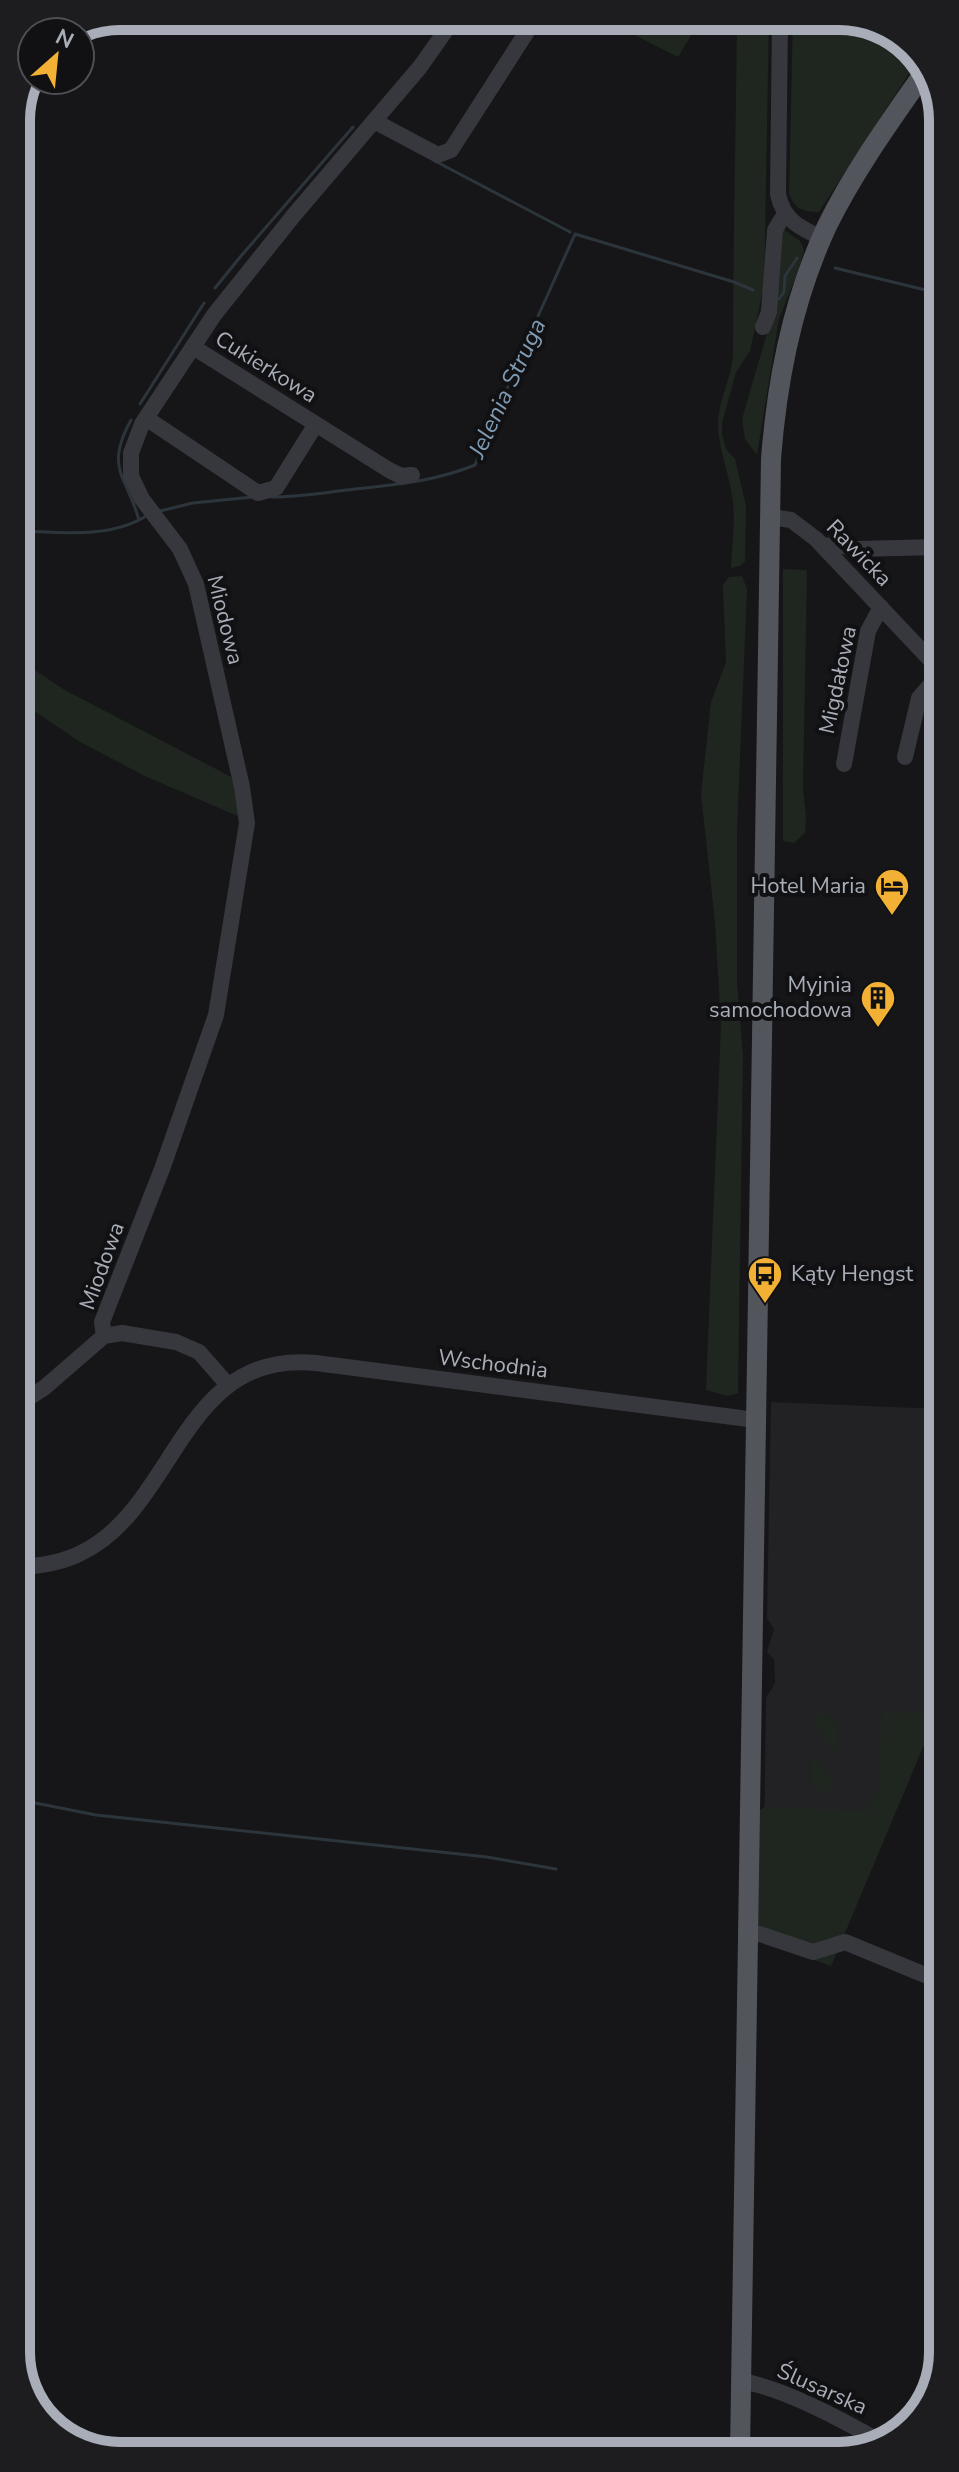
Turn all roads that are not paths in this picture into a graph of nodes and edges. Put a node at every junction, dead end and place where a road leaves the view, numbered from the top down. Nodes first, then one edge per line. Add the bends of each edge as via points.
1 (446, 30) edge
2 (528, 30) edge
3 (780, 30) edge
4 (920, 80) edge
5 (374, 121) junction
6 (787, 217) junction
7 (822, 238) junction
8 (763, 327) dead end
9 (193, 347) junction
10 (146, 418) junction
11 (316, 424) junction
12 (412, 475) dead end
13 (771, 517) junction
14 (823, 546) junction
15 (929, 547) edge
16 (881, 607) junction
17 (929, 661) edge
18 (929, 685) edge
19 (905, 757) dead end
20 (844, 764) dead end
21 (104, 1336) junction
22 (228, 1385) junction
23 (30, 1397) edge
24 (756, 1420) junction
25 (30, 1567) edge
26 (748, 1935) junction
27 (929, 1977) edge
28 (741, 2381) junction
29 (870, 2436) edge
30 (740, 2442) edge

1 - 5 street, Miodowa
2 - 5 street via 451,150 438,155
3 - 6 street via 777,180 779,203
4 - 7 main road via 845,193
5 - 9 street, Miodowa
6 - 7 street
6 - 8 street via 775,230 769,312
7 - 13 main road via 797,307 779,382
9 - 10 street, Miodowa
9 - 11 street, Cukierkowa
10 - 11 street, Cukierkowa via 258,493 276,488
10 - 21 street, Miodowa via 131,453 131,476 180,549 196,584 247,823 216,1015 102,1322
11 - 12 street, Cukierkowa via 389,470
13 - 14 street, Rawicka via 791,520
13 - 24 main road
14 - 15 street
14 - 16 street, Rawicka
16 - 17 street, Rawicka
16 - 20 street, Migdałowa via 868,631
18 - 19 street via 919,698
21 - 22 street via 122,1333 186,1345 207,1358
21 - 23 street
22 - 24 street, Wschodnia via 278,1363 308,1363
22 - 25 street, Wschodnia via 209,1401 114,1530 73,1557
24 - 26 main road
26 - 27 street via 760,1934 813,1952 845,1942
26 - 28 main road
28 - 29 street, Ślusarska via 808,2405
28 - 30 main road

